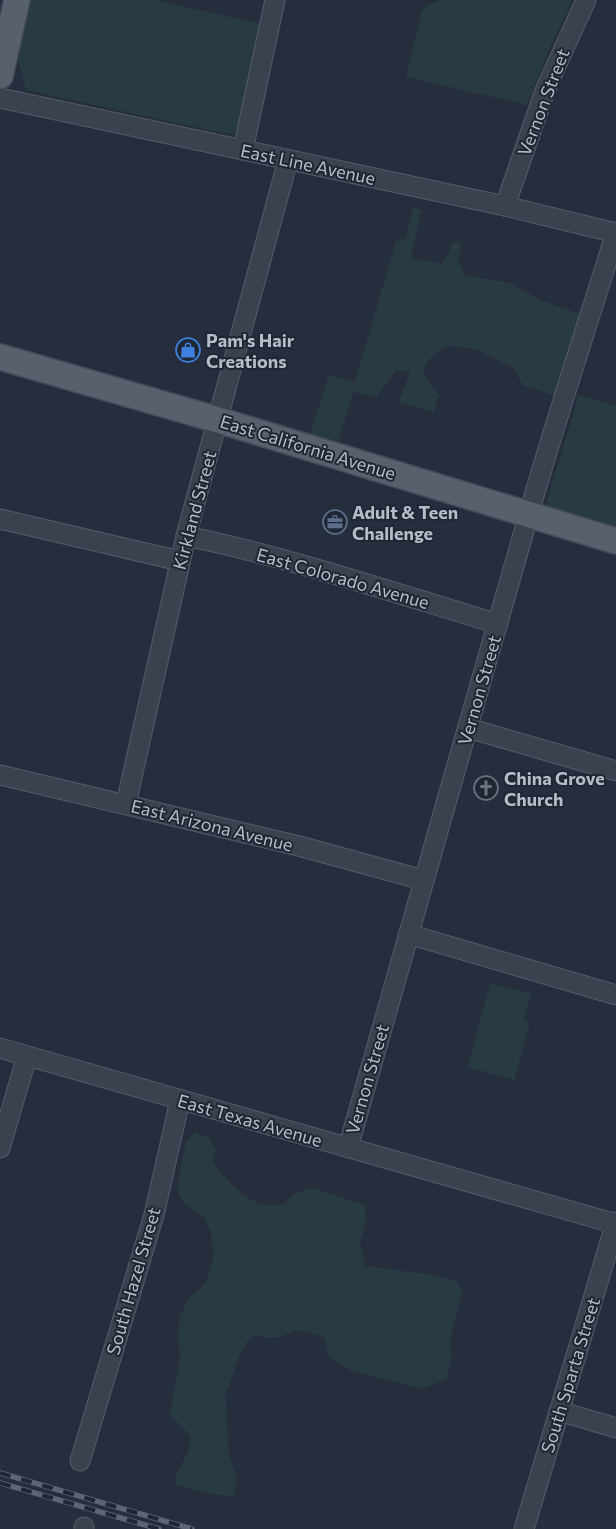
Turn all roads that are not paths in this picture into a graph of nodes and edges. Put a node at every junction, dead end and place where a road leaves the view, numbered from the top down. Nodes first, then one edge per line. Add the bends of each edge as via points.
1 (17, 0) edge
2 (276, 0) edge
3 (586, 0) edge
4 (0, 76) edge
5 (0, 98) edge
6 (243, 150) junction
7 (288, 160) junction
8 (505, 206) junction
9 (616, 232) edge
10 (0, 357) edge
11 (218, 420) junction
12 (529, 515) junction
13 (0, 519) edge
14 (186, 536) junction
15 (616, 541) edge
16 (180, 561) junction
17 (498, 624) junction
18 (468, 728) junction
19 (616, 771) edge
20 (0, 775) edge
21 (126, 804) junction
22 (423, 880) junction
23 (408, 934) junction
24 (616, 996) edge
25 (0, 1048) edge
26 (27, 1056) junction
27 (180, 1100) junction
28 (0, 1148) edge
29 (348, 1148) junction
30 (616, 1223) edge
31 (559, 1411) junction
32 (616, 1428) edge
33 (80, 1461) dead end
34 (524, 1529) edge

1 - 4 main road
2 - 6 street
3 - 8 street, Vernon Street via 546,88
5 - 6 street, East Line Avenue
6 - 7 street, East Line Avenue
7 - 8 street, East Line Avenue
7 - 11 street, Kirkland Street
8 - 9 street, East Line Avenue
9 - 12 street, Vernon Street
10 - 11 main road, East California Avenue
11 - 12 main road, East California Avenue
11 - 14 street, Kirkland Street
12 - 15 main road, East California Avenue
12 - 17 street, Vernon Street
13 - 16 street
14 - 16 street, Kirkland Street
14 - 17 street, East Colorado Avenue via 292,562
16 - 21 street, Kirkland Street
17 - 18 street, Vernon Street
18 - 19 street
18 - 22 street, Vernon Street
20 - 21 street, East Arizona Avenue
21 - 22 street, East Arizona Avenue
22 - 23 street, Vernon Street
23 - 24 street
23 - 29 street, Vernon Street
25 - 26 street, East Texas Avenue
26 - 27 street, East Texas Avenue
26 - 28 street
27 - 29 street, East Texas Avenue
27 - 33 street, South Hazel Street via 154,1216
29 - 30 street, East Texas Avenue
30 - 31 street, South Sparta Street
31 - 32 street
31 - 34 street, South Sparta Street

